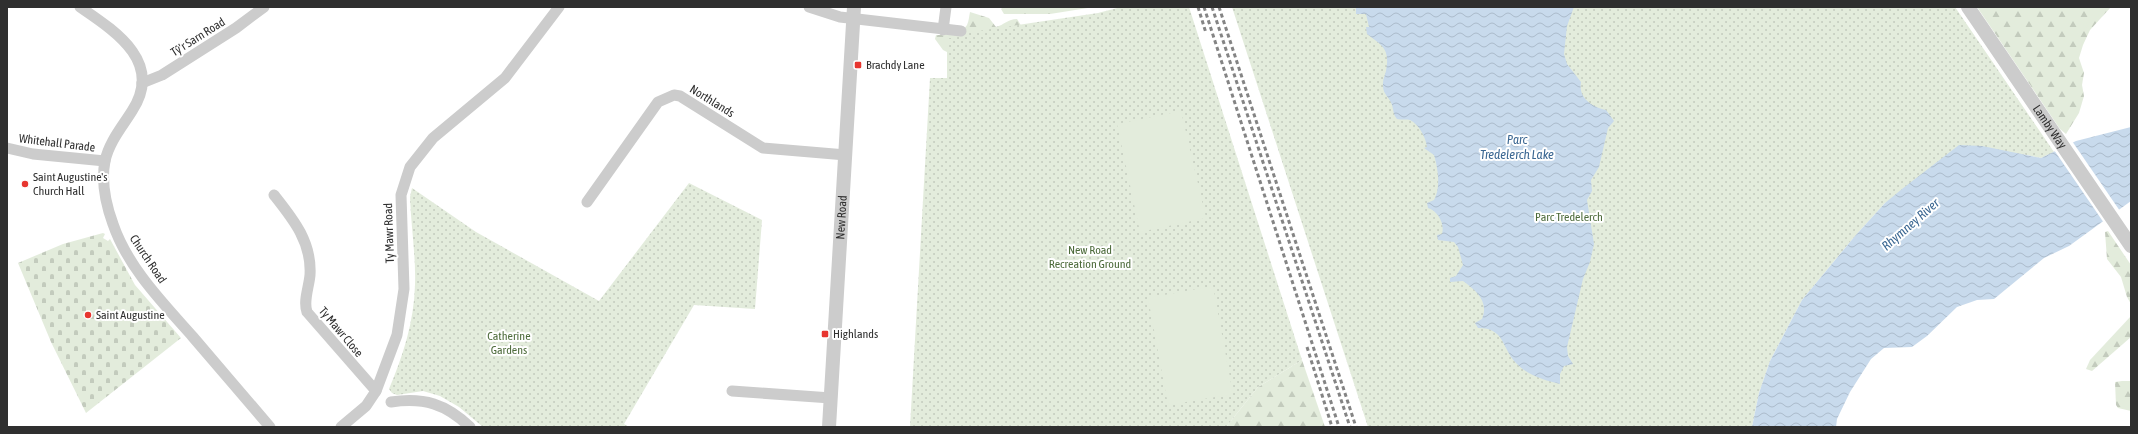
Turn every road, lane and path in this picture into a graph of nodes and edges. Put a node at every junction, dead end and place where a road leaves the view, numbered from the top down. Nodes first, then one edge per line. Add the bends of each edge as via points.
1 (80, 7) edge
2 (264, 7) edge
3 (559, 7) edge
4 (808, 7) edge
5 (946, 7) edge
6 (1968, 7) edge
7 (854, 12) edge
8 (943, 30) junction
9 (961, 31) dead end
10 (142, 83) junction
11 (7, 148) edge
12 (846, 155) junction
13 (105, 161) junction
14 (274, 195) dead end
15 (587, 202) dead end
16 (2131, 246) edge
17 (732, 391) dead end
18 (376, 392) junction
19 (831, 398) junction
20 (391, 402) dead end
21 (270, 427) edge
22 (341, 427) edge
23 (470, 427) edge
24 (829, 427) edge

1 - 10 street, Church Road via 131,47 140,65
2 - 10 street, Tŷ'r Sarn Road via 162,75
3 - 18 street, Ty Mawr Road via 505,78 433,138 410,167 401,195 404,289 401,318 393,350
4 - 7 street via 840,17
5 - 8 street
6 - 16 street, Lamby Way
7 - 8 street
7 - 12 street, New Road
8 - 9 street
10 - 13 street, Church Road via 136,106 114,138
11 - 13 street, Whitehall Parade via 33,154
12 - 15 street, Northlands via 763,148 680,96 674,95 658,102
12 - 19 street, New Road
13 - 21 street, Church Road via 104,183 109,210 119,240 133,264
14 - 18 street, Ty Mawr Close via 297,224 306,247 310,274 305,306 307,312
17 - 19 street
18 - 22 street, Ty Mawr Road via 366,406
19 - 24 street, New Road
20 - 23 street via 413,400 436,404 450,411

